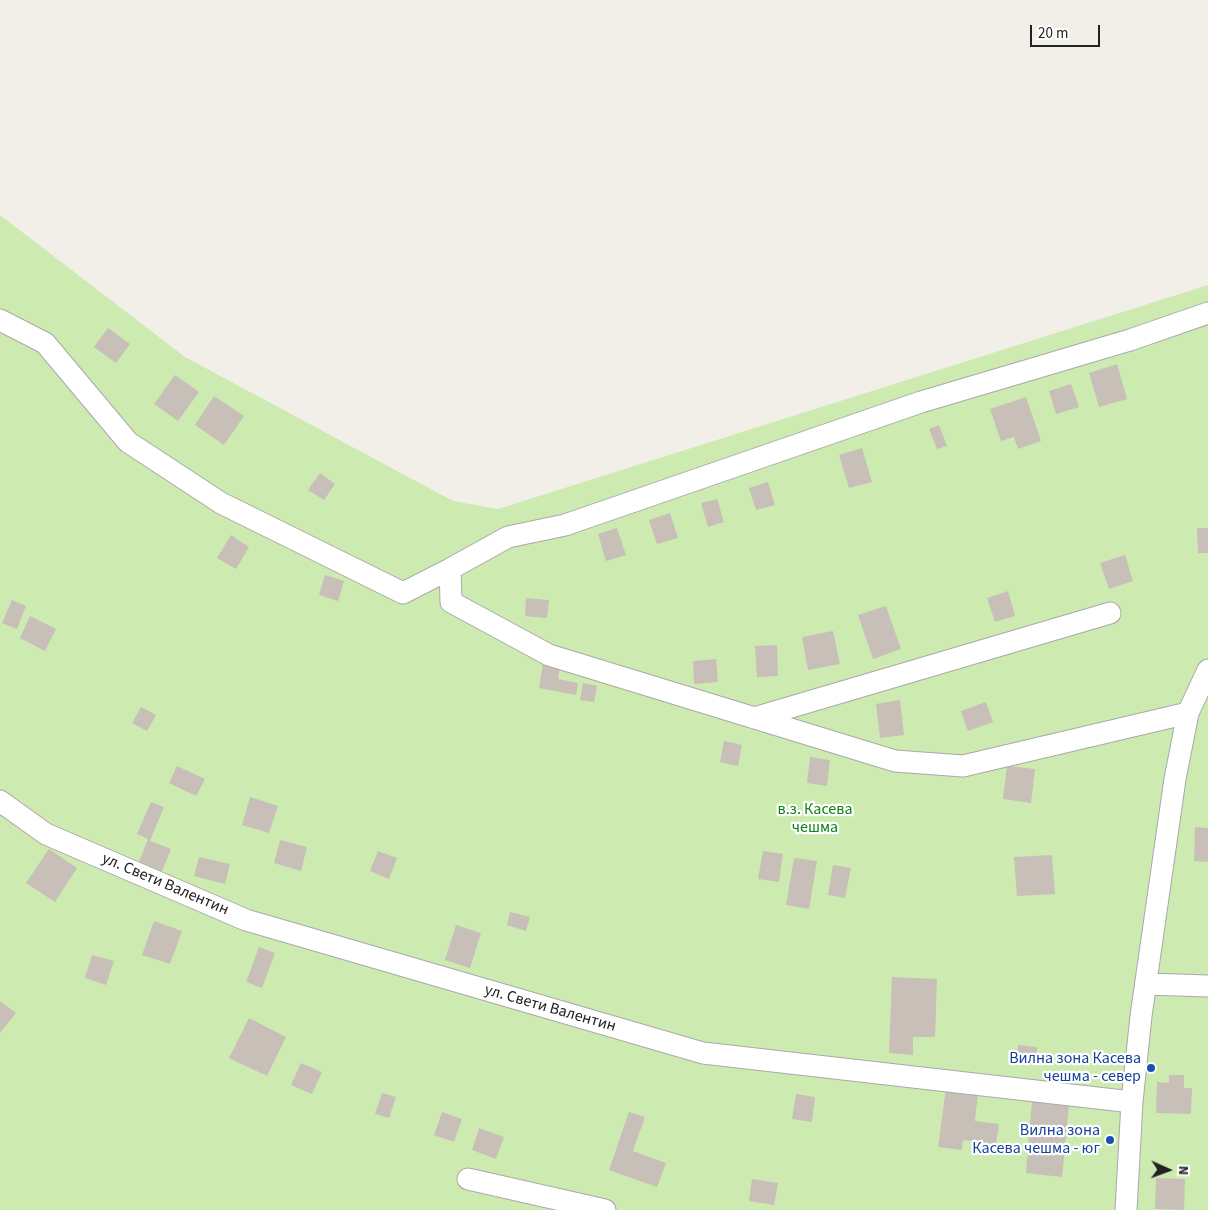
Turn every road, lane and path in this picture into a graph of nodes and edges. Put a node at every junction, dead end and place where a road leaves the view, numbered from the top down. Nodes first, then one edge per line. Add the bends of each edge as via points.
1 (1208, 313) edge
2 (0, 320) edge
3 (450, 569) junction
4 (1110, 613) dead end
5 (1208, 670) edge
6 (1188, 713) junction
7 (754, 718) junction
8 (0, 801) edge
9 (1146, 984) junction
10 (1208, 986) edge
11 (1132, 1102) junction
12 (468, 1179) dead end
13 (1123, 1209) edge
14 (605, 1210) edge

1 - 3 street via 1130,340 921,402 565,525 508,537
2 - 3 street via 45,343 128,442 221,503 404,593
3 - 7 street via 451,602 549,655
4 - 7 street
5 - 6 street
6 - 7 street via 963,766 895,761
6 - 9 street via 1175,779
8 - 11 street, ул. Свети Валентин via 46,834 246,920 703,1053
9 - 10 street
9 - 11 street
11 - 13 street
12 - 14 street

